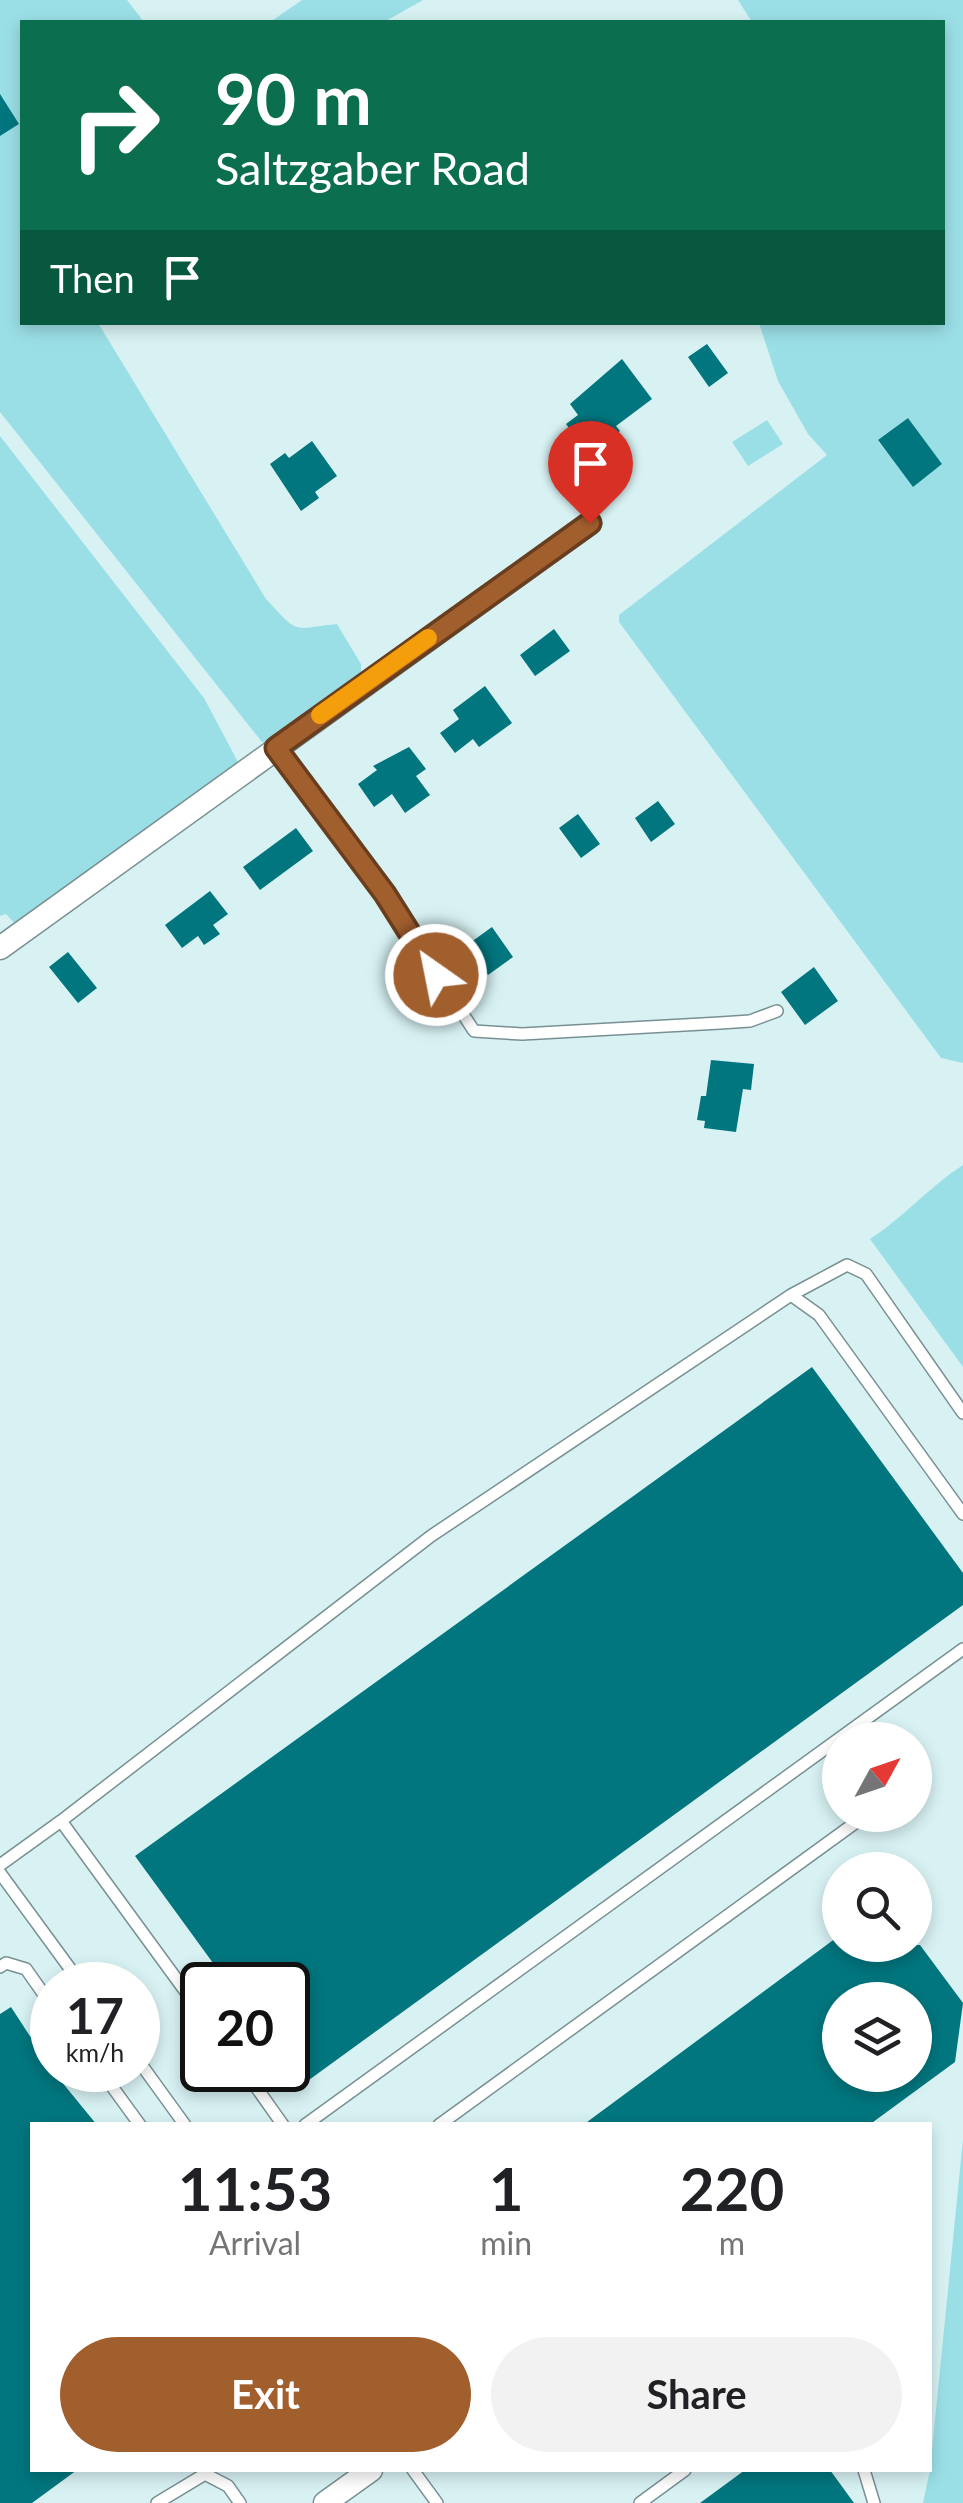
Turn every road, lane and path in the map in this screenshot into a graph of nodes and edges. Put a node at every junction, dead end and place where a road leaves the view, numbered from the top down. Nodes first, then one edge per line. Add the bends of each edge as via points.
1 (590, 523) dead end
2 (276, 748) junction
3 (0, 948) edge
4 (777, 1011) dead end
5 (791, 1294) junction
6 (963, 1412) edge
7 (963, 1514) edge
8 (963, 1649) edge
9 (62, 1821) junction
10 (843, 1832) edge
11 (0, 1865) edge
12 (0, 1873) edge
13 (65, 1962) edge
14 (0, 1967) edge
15 (30, 1976) edge
16 (180, 1984) edge
17 (160, 2090) edge
18 (116, 2092) edge
19 (260, 2092) edge
20 (138, 2122) edge
21 (183, 2122) edge
22 (281, 2122) edge
23 (309, 2122) edge
24 (443, 2122) edge
25 (369, 2472) edge
26 (414, 2472) edge
27 (683, 2472) edge
28 (865, 2472) edge
29 (341, 2499) edge
30 (157, 2503) edge
31 (240, 2503) edge
32 (437, 2503) edge
33 (640, 2503) edge
34 (874, 2503) edge

1 - 2 street
2 - 3 street
2 - 4 lane via 385,894 474,1031 720,1023
5 - 6 lane via 847,1264 866,1274
5 - 7 lane via 819,1316
5 - 9 lane via 431,1536
8 - 23 lane
9 - 11 lane
9 - 16 lane
10 - 24 lane
12 - 13 lane
14 - 15 lane via 6,1963
17 - 21 lane
18 - 20 lane
19 - 22 lane
25 - 29 street
26 - 32 lane
27 - 33 lane
28 - 34 lane
30 - 31 lane via 204,2474 228,2486

